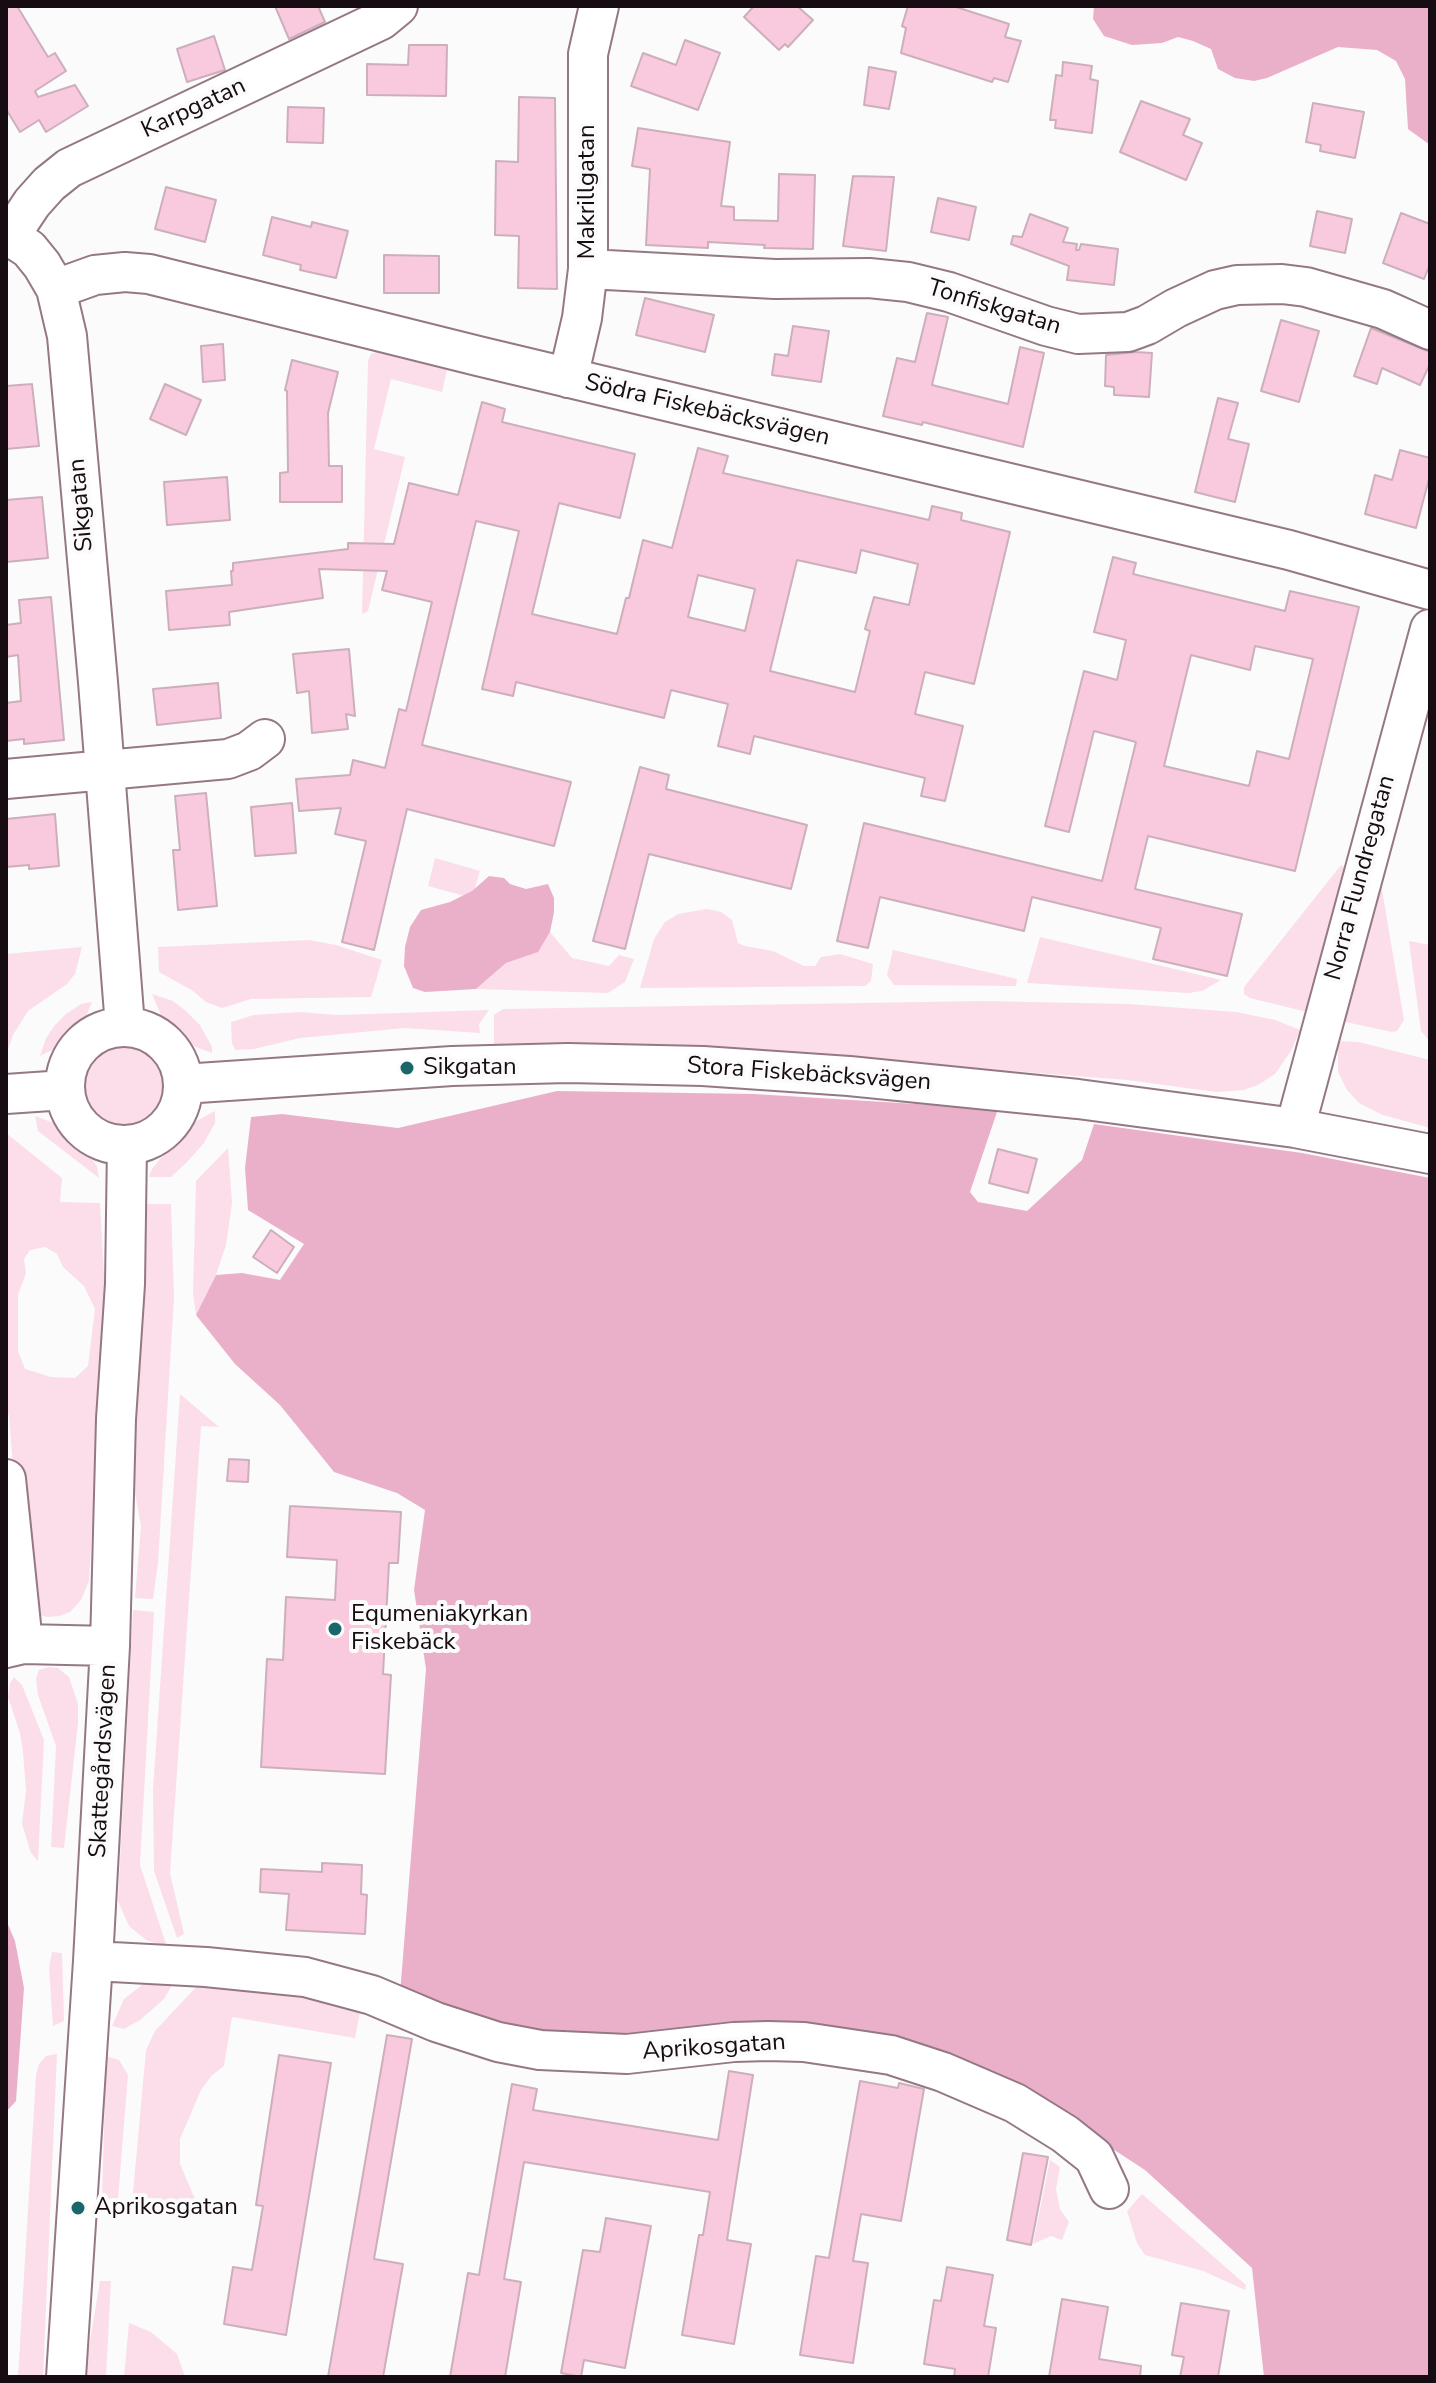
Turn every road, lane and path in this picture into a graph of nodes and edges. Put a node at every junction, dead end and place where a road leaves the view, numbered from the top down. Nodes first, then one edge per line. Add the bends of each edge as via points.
1 (398, 6) edge
2 (599, 6) edge
3 (8, 235) edge
4 (588, 269) junction
5 (56, 289) junction
6 (1430, 330) edge
7 (568, 378) junction
8 (1430, 590) edge
9 (1430, 629) edge
10 (265, 739) dead end
11 (105, 770) junction
12 (6, 779) edge
13 (125, 1026) junction
14 (183, 1084) junction
15 (65, 1090) junction
16 (6, 1094) edge
17 (1295, 1128) junction
18 (127, 1145) junction
19 (1430, 1154) edge
20 (6, 1479) edge
21 (14, 1646) edge
22 (110, 1646) junction
23 (93, 1961) junction
24 (1109, 2189) dead end
25 (66, 2377) edge

1 - 3 street, Karpgatan via 381,20 69,168 49,184
2 - 4 street, Makrillgatan via 588,54
3 - 5 street via 29,249
4 - 6 street, Tonfiskgatan via 908,282 1078,334 1128,332 1215,290 1282,284 1383,309
4 - 7 street, Makrillgatan
5 - 7 street, Södra Fiskebäcksvägen via 95,275 149,274
5 - 11 street, Sikgatan via 67,336
7 - 8 street, Södra Fiskebäcksvägen via 1289,550
9 - 17 street, Norra Flundregatan
10 - 11 street via 228,759
11 - 12 street
11 - 13 street, Sikgatan
13 - 14 street via 166,1043
13 - 15 street via 98,1033 77,1051
14 - 17 street, Stora Fiskebäcksvägen via 495,1065 703,1066 1004,1091
14 - 18 street via 181,1104 164,1130
15 - 16 street
15 - 18 street via 70,1110 89,1133
17 - 19 street, Stora Fiskebäcksvägen
18 - 22 street, Skattegårdsvägen
20 - 21 street
21 - 22 street
22 - 23 street, Skattegårdsvägen
23 - 24 street, Aprikosgatan via 305,1977 372,1995 474,2034 540,2050 627,2054 768,2041 891,2055 1015,2103 1094,2157
23 - 25 street, Skattegårdsvägen

